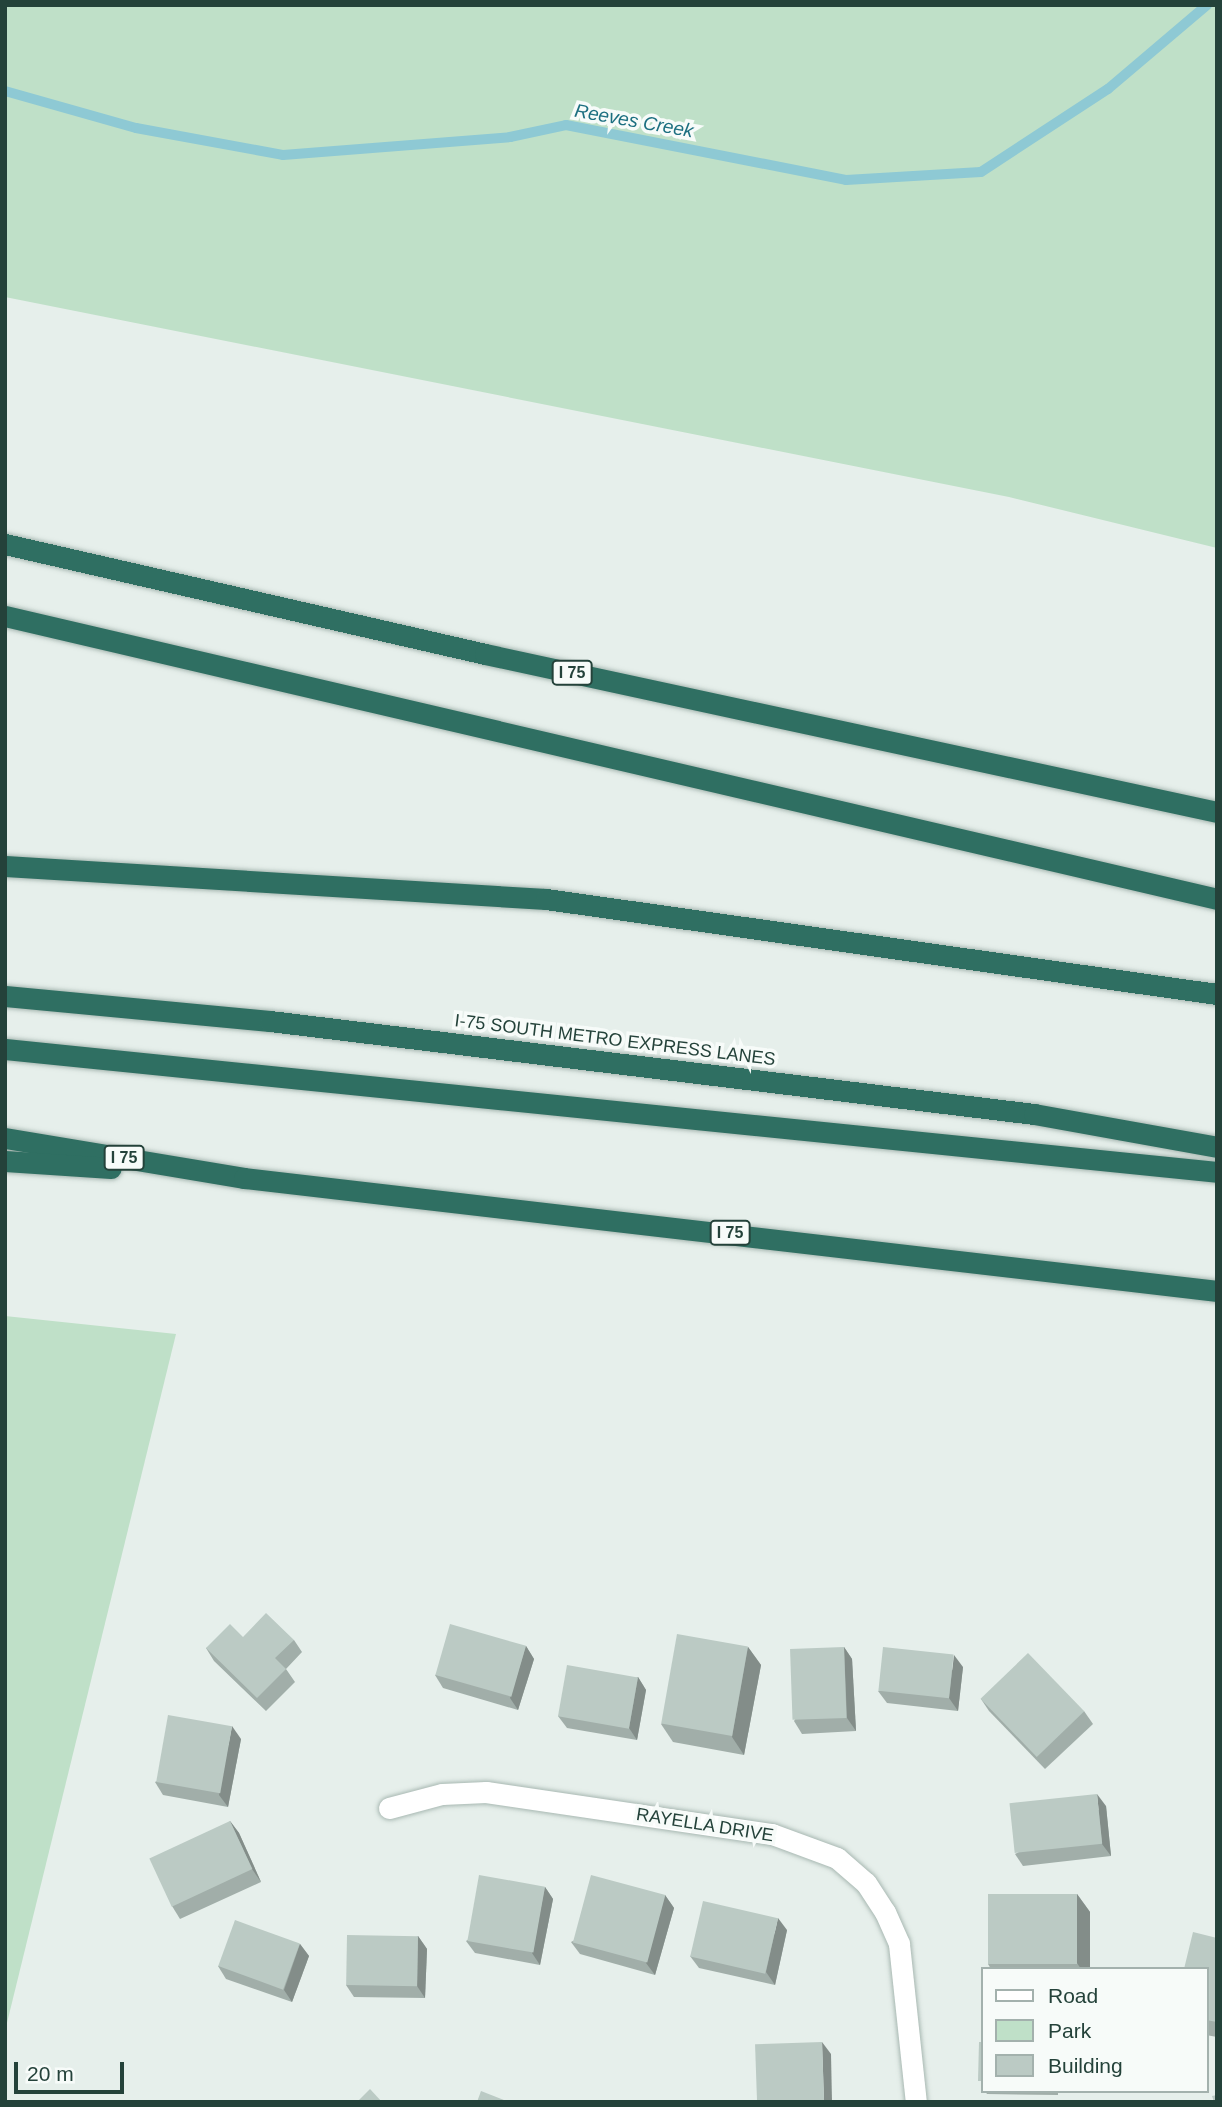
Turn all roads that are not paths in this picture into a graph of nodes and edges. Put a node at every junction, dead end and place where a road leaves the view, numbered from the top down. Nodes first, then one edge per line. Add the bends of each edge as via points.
1 (5, 544) edge
2 (5, 616) edge
3 (1217, 812) edge
4 (5, 866) edge
5 (1217, 899) edge
6 (1217, 994) edge
7 (5, 996) edge
8 (5, 1049) edge
9 (5, 1138) edge
10 (1217, 1147) edge
11 (5, 1161) edge
12 (1217, 1172) edge
13 (244, 1178) junction
14 (1217, 1291) edge
15 (389, 1808) dead end
16 (916, 2102) edge

1 - 3 highway, I 75 via 485,654
2 - 5 highway
4 - 6 highway via 546,899
7 - 10 highway, I-75 SOUTH METRO EXPRESS LANES via 270,1021 1034,1114
8 - 12 highway
9 - 13 highway, I 75
11 - 13 highway
13 - 14 highway, I 75
15 - 16 street, RAYELLA DRIVE via 442,1794 485,1792 772,1834 837,1858 866,1883 898,1944

